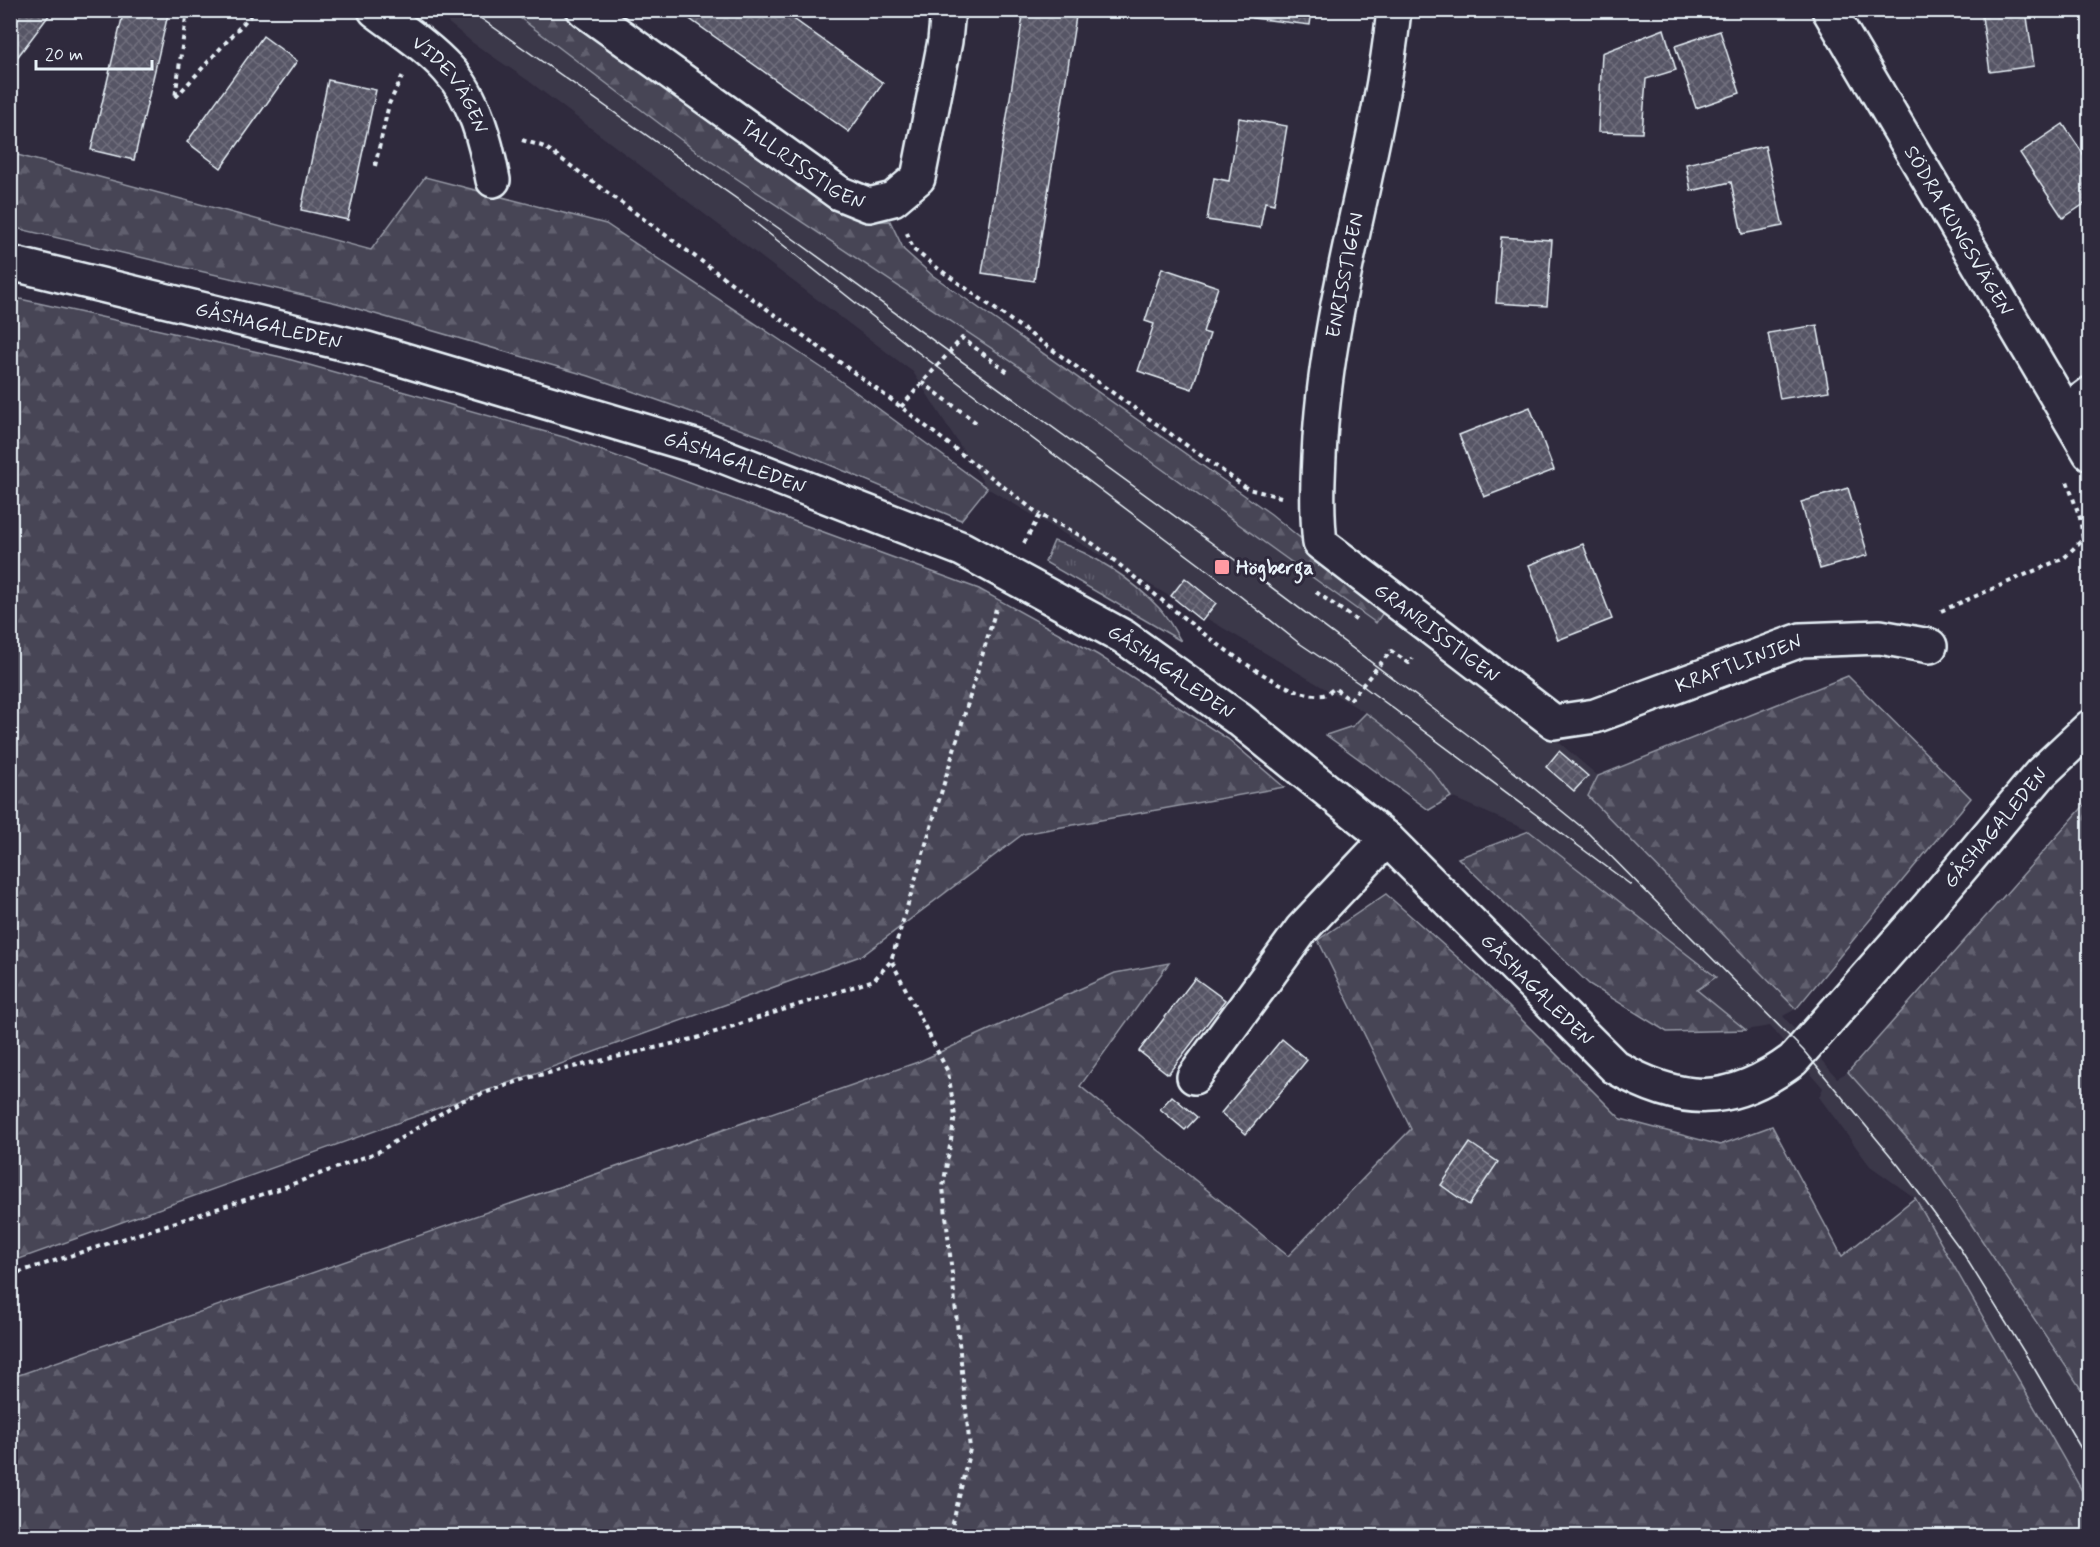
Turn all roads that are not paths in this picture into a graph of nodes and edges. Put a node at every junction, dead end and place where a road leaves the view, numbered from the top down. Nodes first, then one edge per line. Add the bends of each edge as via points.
1 (375, 10) edge
2 (584, 10) edge
3 (948, 10) edge
4 (1394, 10) edge
5 (1829, 10) edge
6 (494, 180) dead end
7 (10, 263) edge
8 (2078, 403) edge
9 (2090, 453) edge
10 (1320, 543) joint
11 (1931, 631) road end
12 (1554, 722) joint
13 (2090, 727) edge
14 (1387, 839) junction
15 (1194, 1077) dead end

1 - 6 street, VIDEVÄGEN via 450,70 481,129
2 - 3 street, TALLRISSTIGEN via 839,193 869,205 893,199 918,178
4 - 10 street, ENRISSTIGEN via 1389,58 1343,271 1323,394 1316,506
5 - 8 street, SÖDRA KUNGSVÄGEN
7 - 14 street, GÅSHAGALEDEN via 367,349 705,449 962,549 1124,637 1240,720
8 - 9 street, SÖDRA KUNGSVÄGEN
10 - 12 street, GRANRISSTIGEN
11 - 12 street, KRAFTLINJEN via 1800,640 1595,716
13 - 14 street, GÅSHAGALEDEN via 2041,772 1792,1060 1743,1089 1715,1095 1682,1096 1645,1084 1615,1067
14 - 15 street via 1302,929

